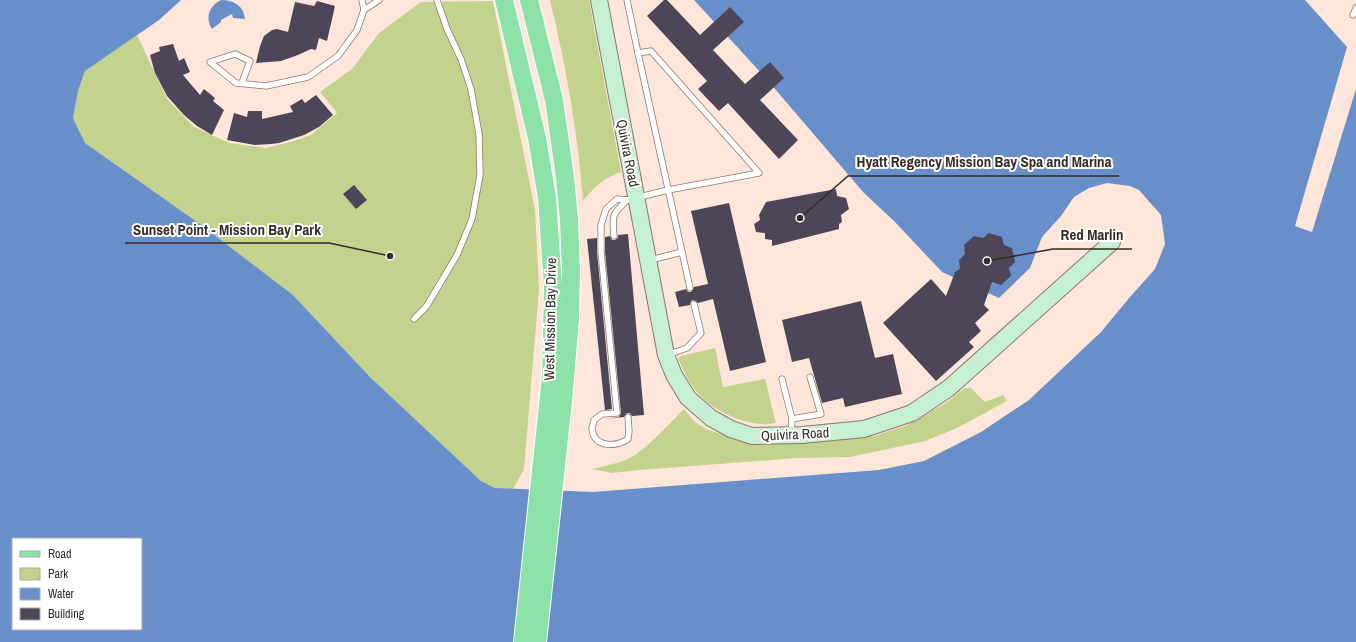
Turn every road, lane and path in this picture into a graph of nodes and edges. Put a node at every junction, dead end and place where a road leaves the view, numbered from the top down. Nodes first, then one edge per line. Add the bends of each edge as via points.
1 (362, 0) edge
2 (379, 0) edge
3 (438, 0) edge
4 (504, 0) edge
5 (529, 0) edge
6 (599, 0) edge
7 (627, 0) edge
8 (1356, 8) edge
9 (364, 10) junction
10 (1353, 15) dead end
11 (638, 53) junction
12 (242, 83) junction
13 (668, 190) junction
14 (632, 199) junction
15 (614, 236) dead end
16 (1112, 242) dead end
17 (682, 252) junction
18 (649, 260) junction
19 (690, 288) dead end
20 (694, 304) dead end
21 (414, 318) dead end
22 (666, 355) junction
23 (810, 377) dead end
24 (782, 379) dead end
25 (628, 417) dead end
26 (792, 419) junction
27 (792, 435) junction
28 (552, 438) junction
29 (522, 642) edge
30 (537, 642) edge

1 - 9 lane
2 - 9 lane
3 - 21 lane via 471,89 479,134 480,175 472,219 457,255 426,307
4 - 28 main road, West Mission Bay Drive via 537,138 547,205 553,287
5 - 28 main road, West Mission Bay Drive via 554,100 569,220 570,318
6 - 14 street, Quivira Road
7 - 11 lane
8 - 10 lane
9 - 12 lane via 357,30 338,56 308,77 266,86
11 - 13 lane
11 - 13 lane via 651,51 759,173
12 - 12 lane via 236,83 210,62 235,54 250,61
13 - 14 lane
13 - 17 lane
14 - 15 lane via 614,214
14 - 18 street, Quivira Road
14 - 25 lane via 617,200 606,209 601,225 601,252 617,413 602,414 594,420 592,429 595,437 602,444 620,444 628,439
16 - 27 street, Quivira Road via 949,388 912,413 864,429
17 - 18 lane
17 - 19 lane
18 - 22 street, Quivira Road
20 - 22 lane via 701,333 687,348
22 - 27 street, Quivira Road via 688,398 711,418 731,429 752,436
23 - 26 lane via 820,414
24 - 26 lane
26 - 27 lane
28 - 29 main road, West Mission Bay Drive
28 - 30 main road, West Mission Bay Drive

